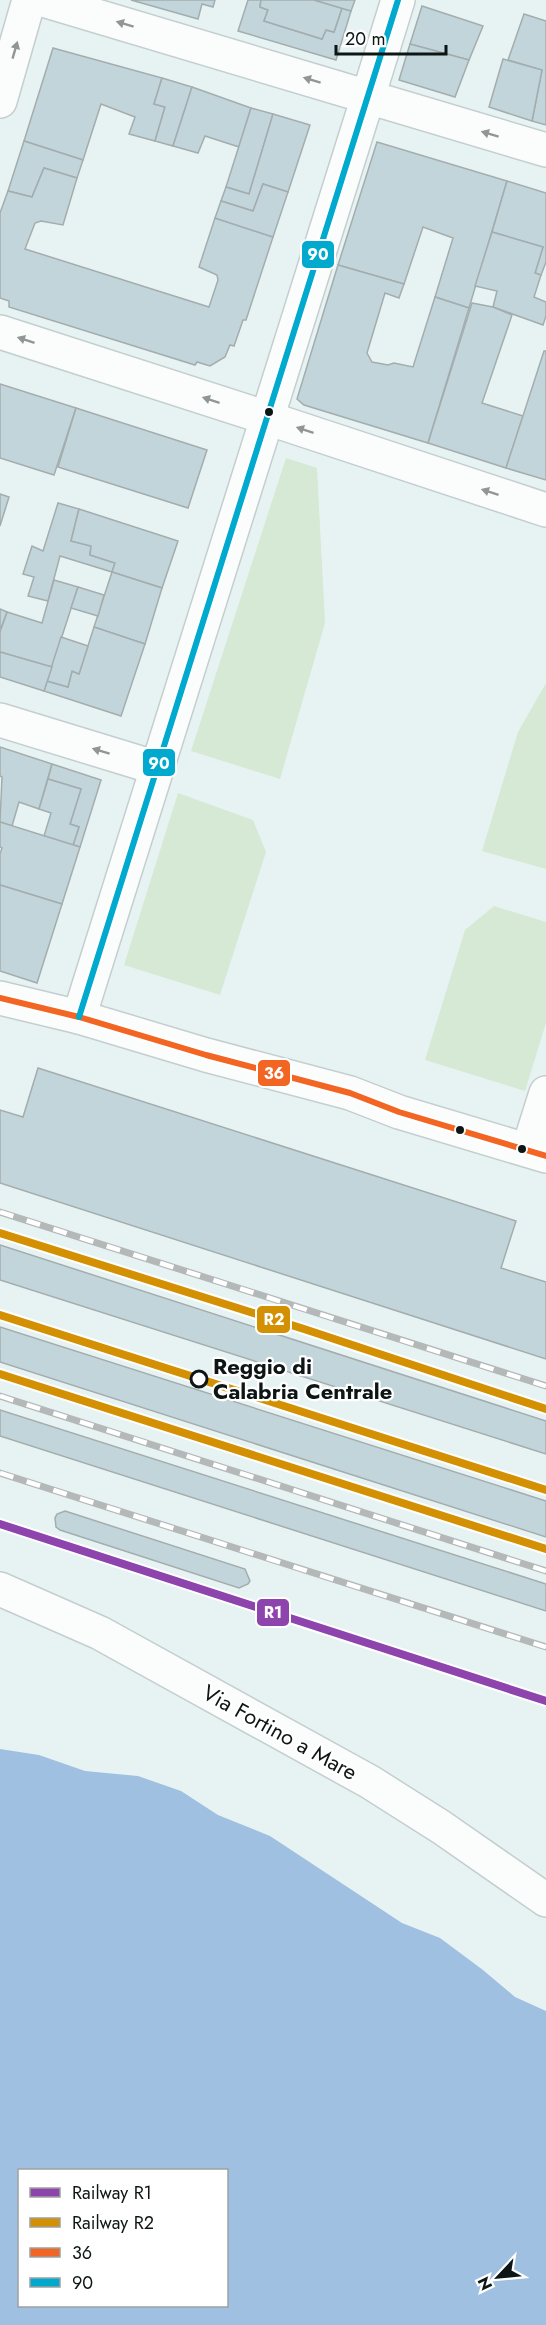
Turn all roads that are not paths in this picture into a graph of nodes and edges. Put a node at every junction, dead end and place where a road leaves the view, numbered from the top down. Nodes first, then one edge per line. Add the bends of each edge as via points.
1 (29, 0) edge
2 (43, 0) edge
3 (398, 0) edge
4 (368, 97) junction
5 (0, 101) edge
6 (546, 150) edge
7 (0, 332) edge
8 (267, 418) junction
9 (546, 510) edge
10 (0, 720) edge
11 (157, 768) junction
12 (0, 998) edge
13 (79, 1017) junction
14 (546, 1093) edge
15 (537, 1153) edge
16 (0, 1589) edge
17 (546, 1900) edge

5 -> 1 main road
4 -> 2 main road
3 - 4 main road
6 -> 4 main road
4 - 8 main road
8 -> 7 main road
9 -> 8 main road
8 - 11 main road
11 -> 10 main road
11 - 13 main road
12 - 13 main road
13 - 15 main road via 350,1093 399,1112
14 - 15 main road
16 - 17 main road, Via Fortino a Mare via 100,1633 369,1782

